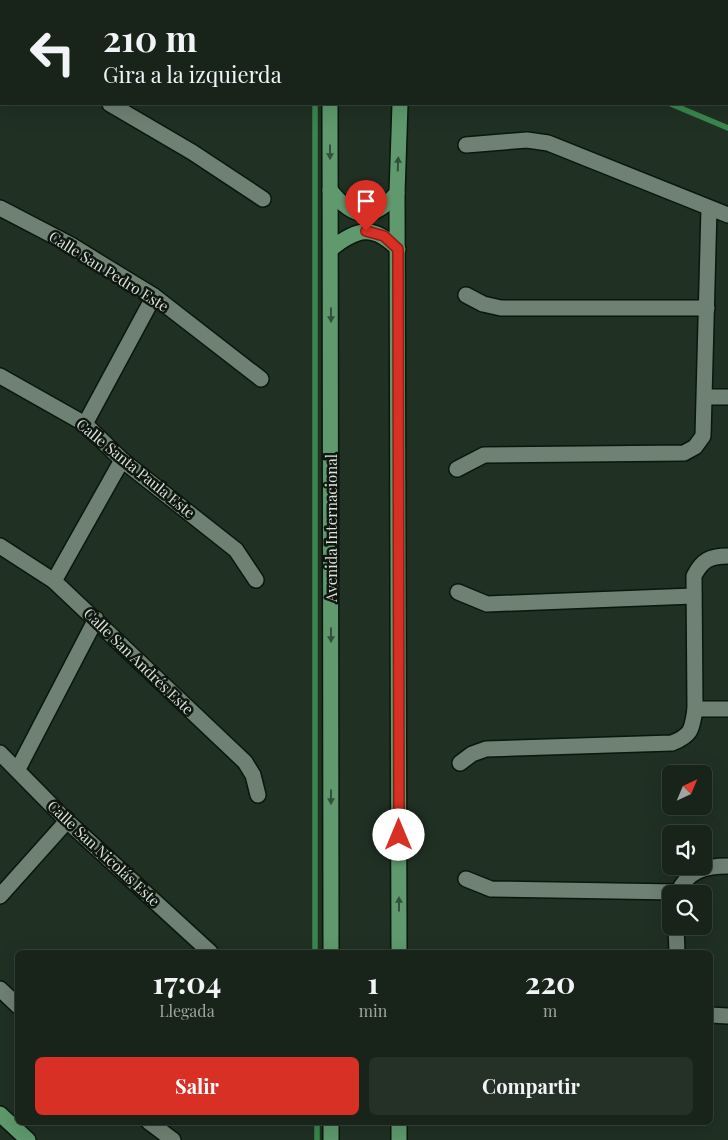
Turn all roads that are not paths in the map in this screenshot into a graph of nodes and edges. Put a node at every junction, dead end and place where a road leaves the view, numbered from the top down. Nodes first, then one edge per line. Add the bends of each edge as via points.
1 (112, 105) edge
2 (330, 105) edge
3 (400, 105) edge
4 (466, 146) dead end
5 (330, 190) junction
6 (397, 193) junction
7 (263, 199) dead end
8 (0, 208) edge
9 (709, 208) junction
10 (728, 216) edge
11 (331, 248) junction
12 (398, 249) junction
13 (466, 295) dead end
14 (154, 296) junction
15 (707, 308) junction
16 (0, 376) edge
17 (261, 379) dead end
18 (706, 397) junction
19 (728, 397) edge
20 (85, 424) junction
21 (122, 460) junction
22 (457, 469) dead end
23 (0, 546) edge
24 (728, 556) edge
25 (256, 580) dead end
26 (54, 581) junction
27 (458, 592) dead end
28 (693, 596) junction
29 (96, 619) junction
30 (695, 709) junction
31 (728, 709) edge
32 (0, 753) edge
33 (460, 763) dead end
34 (18, 769) junction
35 (258, 795) dead end
36 (67, 821) junction
37 (728, 866) edge
38 (466, 879) dead end
39 (683, 885) edge
40 (662, 893) edge
41 (0, 896) edge
42 (676, 935) edge
43 (208, 950) edge
44 (331, 950) edge
45 (399, 950) edge
46 (677, 950) edge
47 (0, 989) edge
48 (15, 1003) edge
49 (713, 1015) edge
50 (728, 1016) edge
51 (0, 1114) edge
52 (153, 1125) edge
53 (331, 1125) edge
54 (399, 1125) edge
55 (28, 1140) edge
56 (173, 1140) edge
57 (331, 1140) edge
58 (399, 1140) edge

1 - 7 street
2 -> 5 main road, Avenida Internacional
6 -> 3 main road
4 - 9 street via 527,140 548,143
5 - 6 main road via 347,210 366,215 382,209
5 - 11 main road, Avenida Internacional
6 - 12 main road
8 - 14 street, Calle San Pedro Este via 71,245
9 - 10 street
9 - 15 street
11 - 12 main road via 366,231 384,236
11 -> 44 main road, Avenida Internacional
45 -> 12 main road
13 - 15 street via 483,304 501,308
14 - 17 street, Calle San Pedro Este
14 - 20 street
15 - 18 street
16 - 20 street, Calle Santa Paula Este
18 - 19 street
18 - 22 street via 703,436 695,447 684,453 484,455
20 - 21 street, Calle Santa Paula Este
21 - 25 street, Calle Santa Paula Este via 236,550
21 - 26 street
23 - 26 street, Calle San Andrés Este
24 - 28 street via 714,556 701,563 694,576
26 - 29 street, Calle San Andrés Este
27 - 28 street via 487,604
28 - 30 street
29 - 34 street
29 - 35 street, Calle San Andrés Este via 245,762
30 - 31 street
30 - 33 street via 692,730 683,739 672,743 486,749
32 - 34 street, Calle San Nicolás Este
34 - 36 street, Calle San Nicolás Este
36 - 41 street
36 - 43 street, Calle San Nicolás Este
37 - 39 street via 706,866
38 - 40 street via 491,889
42 - 46 street
47 - 48 street
49 - 50 street
51 - 55 main road
52 - 56 street
53 - 57 main road
54 - 58 main road

